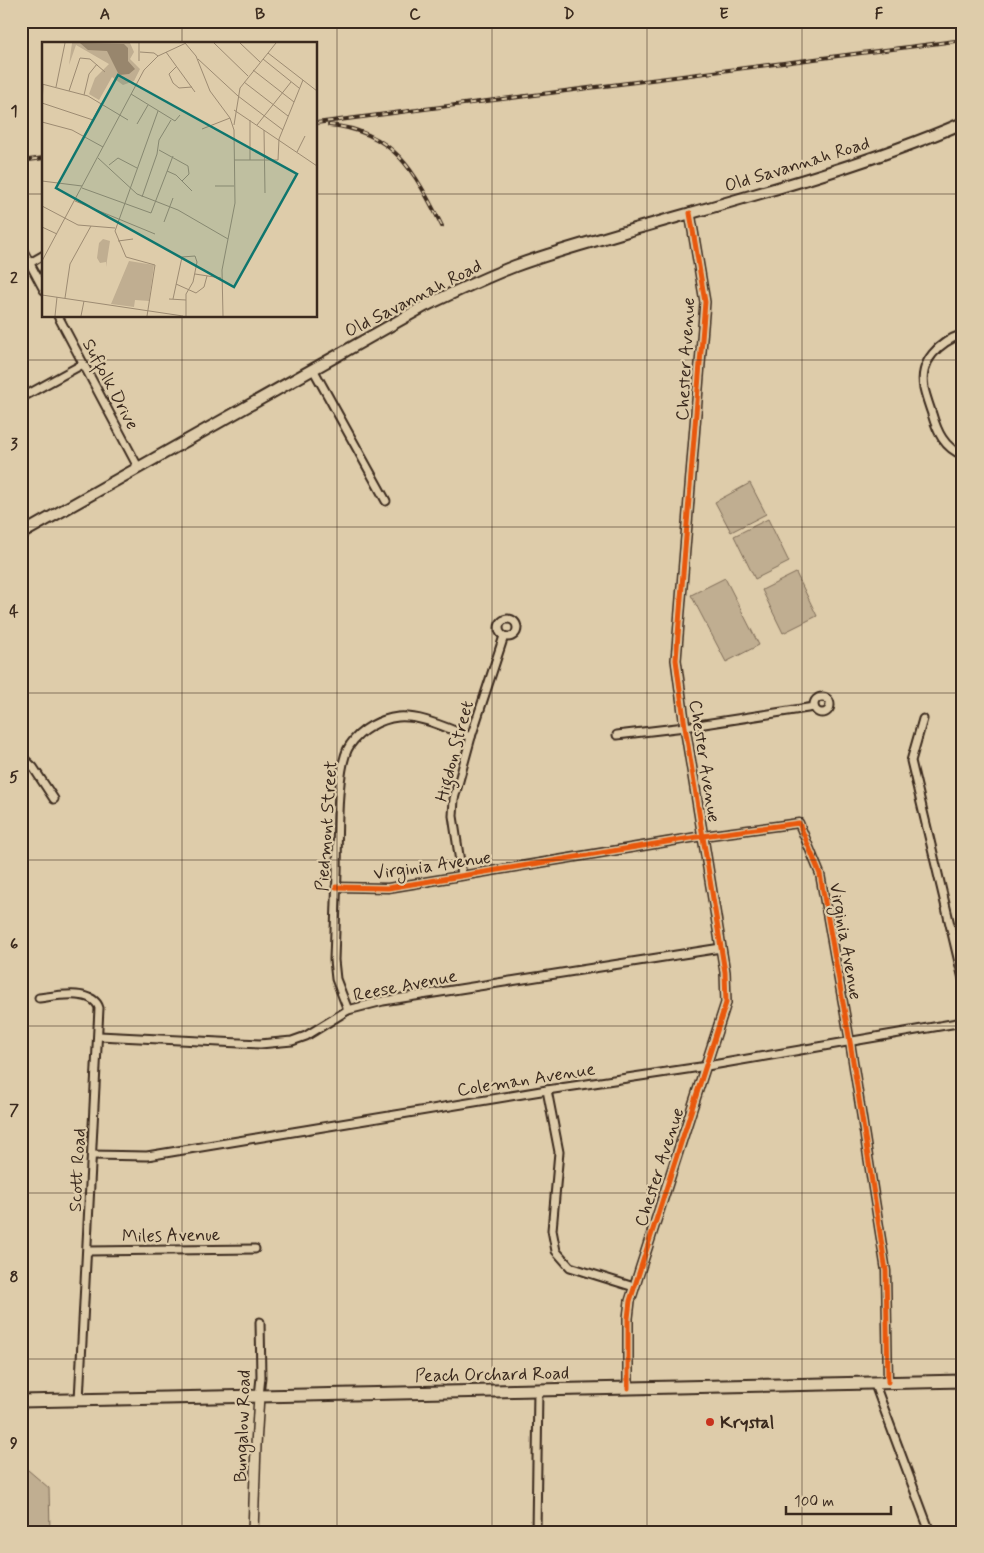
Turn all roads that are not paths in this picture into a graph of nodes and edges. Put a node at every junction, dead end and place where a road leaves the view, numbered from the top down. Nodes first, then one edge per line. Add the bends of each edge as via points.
1 (963, 123) edge
2 (690, 213) junction
3 (21, 247) edge
4 (42, 256) edge
5 (30, 263) junction
6 (21, 268) edge
7 (42, 286) edge
8 (59, 318) edge
9 (963, 334) edge
10 (83, 364) junction
11 (312, 369) junction
12 (21, 398) edge
13 (963, 455) edge
14 (138, 467) junction
15 (386, 501) dead end
16 (21, 534) edge
17 (504, 636) dead end
18 (814, 707) dead end
19 (923, 719) dead end
20 (685, 727) junction
21 (617, 735) dead end
22 (471, 737) junction
23 (21, 756) edge
24 (54, 799) dead end
25 (703, 836) junction
26 (462, 875) junction
27 (336, 887) junction
28 (721, 948) junction
29 (963, 979) edge
30 (38, 998) dead end
31 (348, 1010) junction
32 (963, 1022) edge
33 (99, 1036) junction
34 (850, 1042) junction
35 (707, 1066) junction
36 (547, 1090) junction
37 (92, 1155) junction
38 (255, 1249) dead end
39 (88, 1251) junction
40 (634, 1286) junction
41 (260, 1322) dead end
42 (963, 1381) edge
43 (874, 1382) junction
44 (888, 1382) junction
45 (628, 1388) junction
46 (538, 1390) junction
47 (259, 1396) junction
48 (79, 1400) junction
49 (21, 1401) edge
50 (253, 1532) edge
51 (536, 1532) edge
52 (930, 1532) edge

1 - 2 main road, Old Savannah Road via 847,167
2 - 11 main road, Old Savannah Road via 483,279 425,306
2 - 20 street, Chester Avenue via 705,302 676,660
3 - 5 street
4 - 5 street
5 - 6 street
5 - 7 street
8 - 10 street, Suffolk Drive
9 - 13 street via 933,352 923,377 936,428 954,451
10 - 12 street
10 - 14 street, Suffolk Drive
11 - 14 main road, Old Savannah Road
11 - 15 street
14 - 16 main road, Old Savannah Road
17 - 22 street, Higdon Street
18 - 20 street
19 - 29 street via 911,761
20 - 21 street
20 - 25 street, Chester Avenue
22 - 26 street, Higdon Street via 453,807
22 - 27 street, Piedmont Street via 419,719 397,718 374,725 350,745 342,770 338,810
23 - 24 street via 33,766
25 - 26 street, Virginia Avenue
25 - 28 street, Chester Avenue
25 - 34 street, Virginia Avenue via 799,824 820,874
26 - 27 street, Virginia Avenue via 388,888
27 - 31 street, Piedmont Street via 334,968
28 - 31 street, Reese Avenue via 392,1000
28 - 35 street, Chester Avenue via 727,986 726,1003
30 - 33 street, Scott Road via 77,995 94,999 100,1008
31 - 33 street, Reese Avenue via 306,1036 284,1043
32 - 34 street, Coleman Avenue
33 - 37 street, Scott Road
34 - 35 street, Coleman Avenue
34 - 44 street, Virginia Avenue via 886,1270
35 - 36 street, Coleman Avenue
35 - 40 street, Chester Avenue
36 - 37 street, Coleman Avenue via 146,1156
36 - 40 street via 559,1152 552,1230 556,1251 570,1267
37 - 39 street, Scott Road
38 - 39 street, Miles Avenue
39 - 48 street, Scott Road
40 - 45 street, Chester Avenue via 628,1318
41 - 47 street, Bungalow Road
42 - 44 main road, Peach Orchard Road
43 - 44 main road, Peach Orchard Road
43 - 45 main road, Peach Orchard Road
43 - 52 street
45 - 46 main road, Peach Orchard Road
46 - 47 main road, Peach Orchard Road
46 - 51 street
47 - 48 main road, Peach Orchard Road
47 - 50 street, Bungalow Road
48 - 49 main road, Peach Orchard Road

